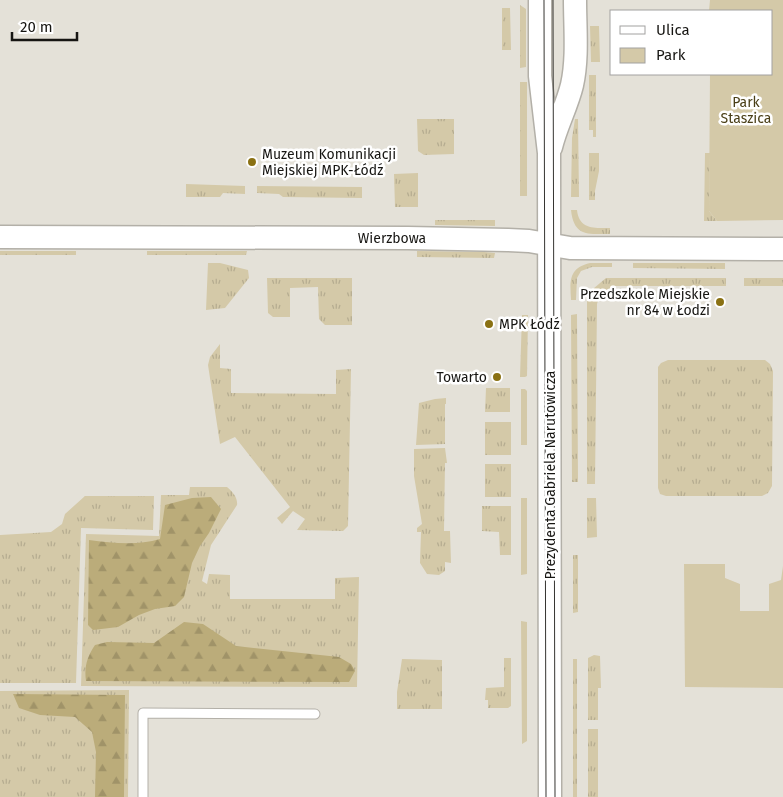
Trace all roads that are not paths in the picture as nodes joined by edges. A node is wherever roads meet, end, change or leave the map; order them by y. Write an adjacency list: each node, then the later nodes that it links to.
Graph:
1 (540, 0): 3 (street, Prezydenta Gabriela Narutowicza)
2 (575, 0): 3 (street, Prezydenta Gabriela Narutowicza)
3 (549, 153): 5 (street, Prezydenta Gabriela Narutowicza)
4 (0, 237): 5 (street, Wierzbowa)
5 (550, 245): 6 (street, Wierzbowa); 9 (street, Prezydenta Gabriela Narutowicza)
6 (783, 249)
7 (315, 714): 8 (lane)
8 (143, 797)
9 (550, 797)

